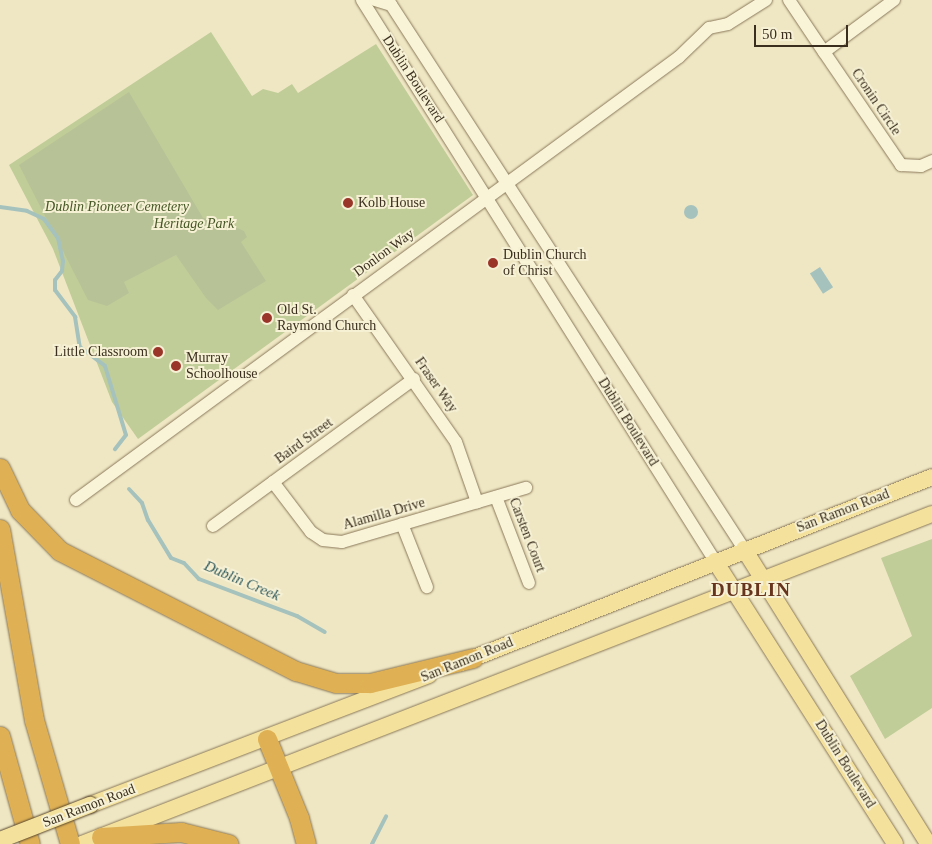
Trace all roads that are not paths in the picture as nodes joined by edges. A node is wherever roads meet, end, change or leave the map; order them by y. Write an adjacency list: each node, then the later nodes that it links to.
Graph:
1 (362, 0): 10 (street, Dublin Boulevard)
2 (375, 0): 6 (street, Dublin Boulevard)
3 (766, 0): 9 (street, Donlon Way)
4 (789, 0): 7 (street)
5 (894, 0): 7 (street)
6 (389, 2): 9 (street, Dublin Boulevard)
7 (824, 52): 8 (street, Cronin Circle)
8 (932, 161)
9 (506, 183): 10 (street, Donlon Way); 24 (street, Dublin Boulevard)
10 (488, 197): 11 (street, Donlon Way); 25 (street, Dublin Boulevard)
11 (353, 295): 12 (street, Fraser Way); 18 (street, Donlon Way)
12 (414, 379): 15 (street, Baird Street); 19 (street, Fraser Way)
13 (0, 468): 30 (highway)
14 (932, 477): 24 (main road, San Ramon Road)
15 (273, 482): 21 (street, Alamilla Drive); 22 (street, Baird Street)
16 (526, 488): 17 (street, Alamilla Drive)
17 (496, 497): 19 (street, Alamilla Drive); 27 (street, Carsten Court)
18 (76, 500)
19 (477, 502): 21 (street, Alamilla Drive)
20 (932, 514): 26 (main road)
21 (402, 524): 28 (street)
22 (213, 526)
23 (0, 529): 37 (highway)
24 (744, 550): 25 (main road, San Ramon Road); 26 (main road, Dublin Boulevard)
25 (715, 561): 29 (main road, Dublin Boulevard); 30 (main road, San Ramon Road)
26 (763, 580): 29 (main road); 42 (main road, Dublin Boulevard)
27 (529, 583)
28 (427, 587)
29 (734, 592): 33 (main road); 41 (main road, Dublin Boulevard)
30 (473, 658): 32 (main road, San Ramon Road)
31 (0, 736): 36 (highway)
32 (267, 739): 33 (highway); 35 (main road, San Ramon Road, bridge)
33 (280, 768): 34 (main road); 40 (highway)
34 (101, 837): 38 (main road); 39 (highway)
35 (0, 840)
36 (30, 844)
37 (70, 844)
38 (82, 844)
39 (229, 844)
40 (306, 844)
41 (895, 844)
42 (928, 844)

